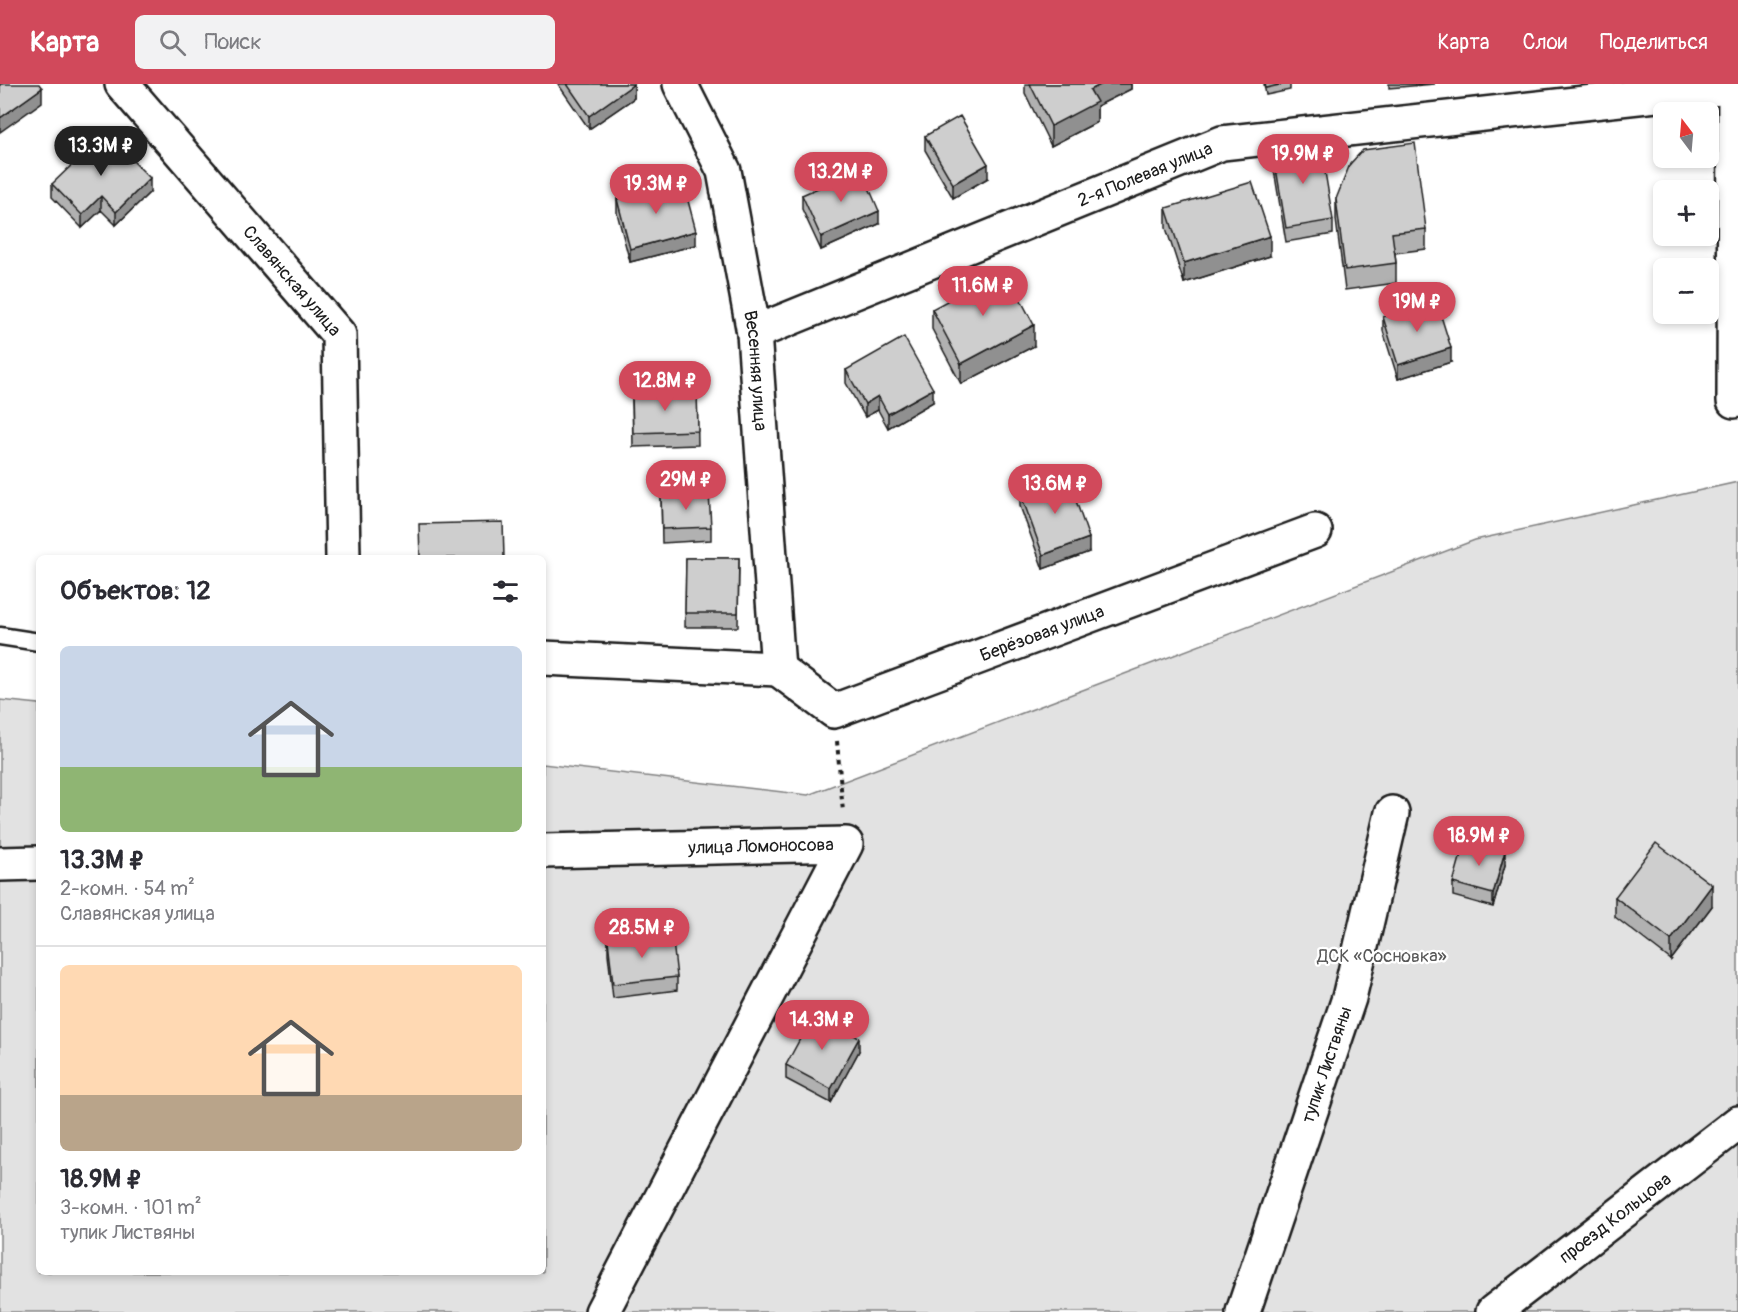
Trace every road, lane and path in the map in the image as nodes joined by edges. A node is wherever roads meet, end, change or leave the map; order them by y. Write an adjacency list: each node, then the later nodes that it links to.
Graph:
1 (122, 84): 7 (street, Славянская улица)
2 (680, 84): 4 (street, Весенняя улица)
3 (1737, 86): 4 (street, 2-я Полевая улица); 5 (street)
4 (754, 333): 11 (street, Весенняя улица)
5 (1734, 401)
6 (1315, 531): 12 (street, Берёзовая улица)
7 (343, 555)
8 (0, 636): 9 (lane)
9 (36, 642)
10 (546, 658): 11 (street)
11 (778, 669): 12 (street)
12 (834, 711): 14 (path)
13 (1392, 813): 20 (street, тупик Листвяны)
14 (846, 844): 15 (street, улица Ломоносова); 19 (street, улица Ломоносова)
15 (546, 851)
16 (36, 863): 17 (street)
17 (0, 864)
18 (1738, 1123): 21 (street, проезд Кольцова)
19 (602, 1312)
20 (1243, 1312)
21 (1493, 1312)

